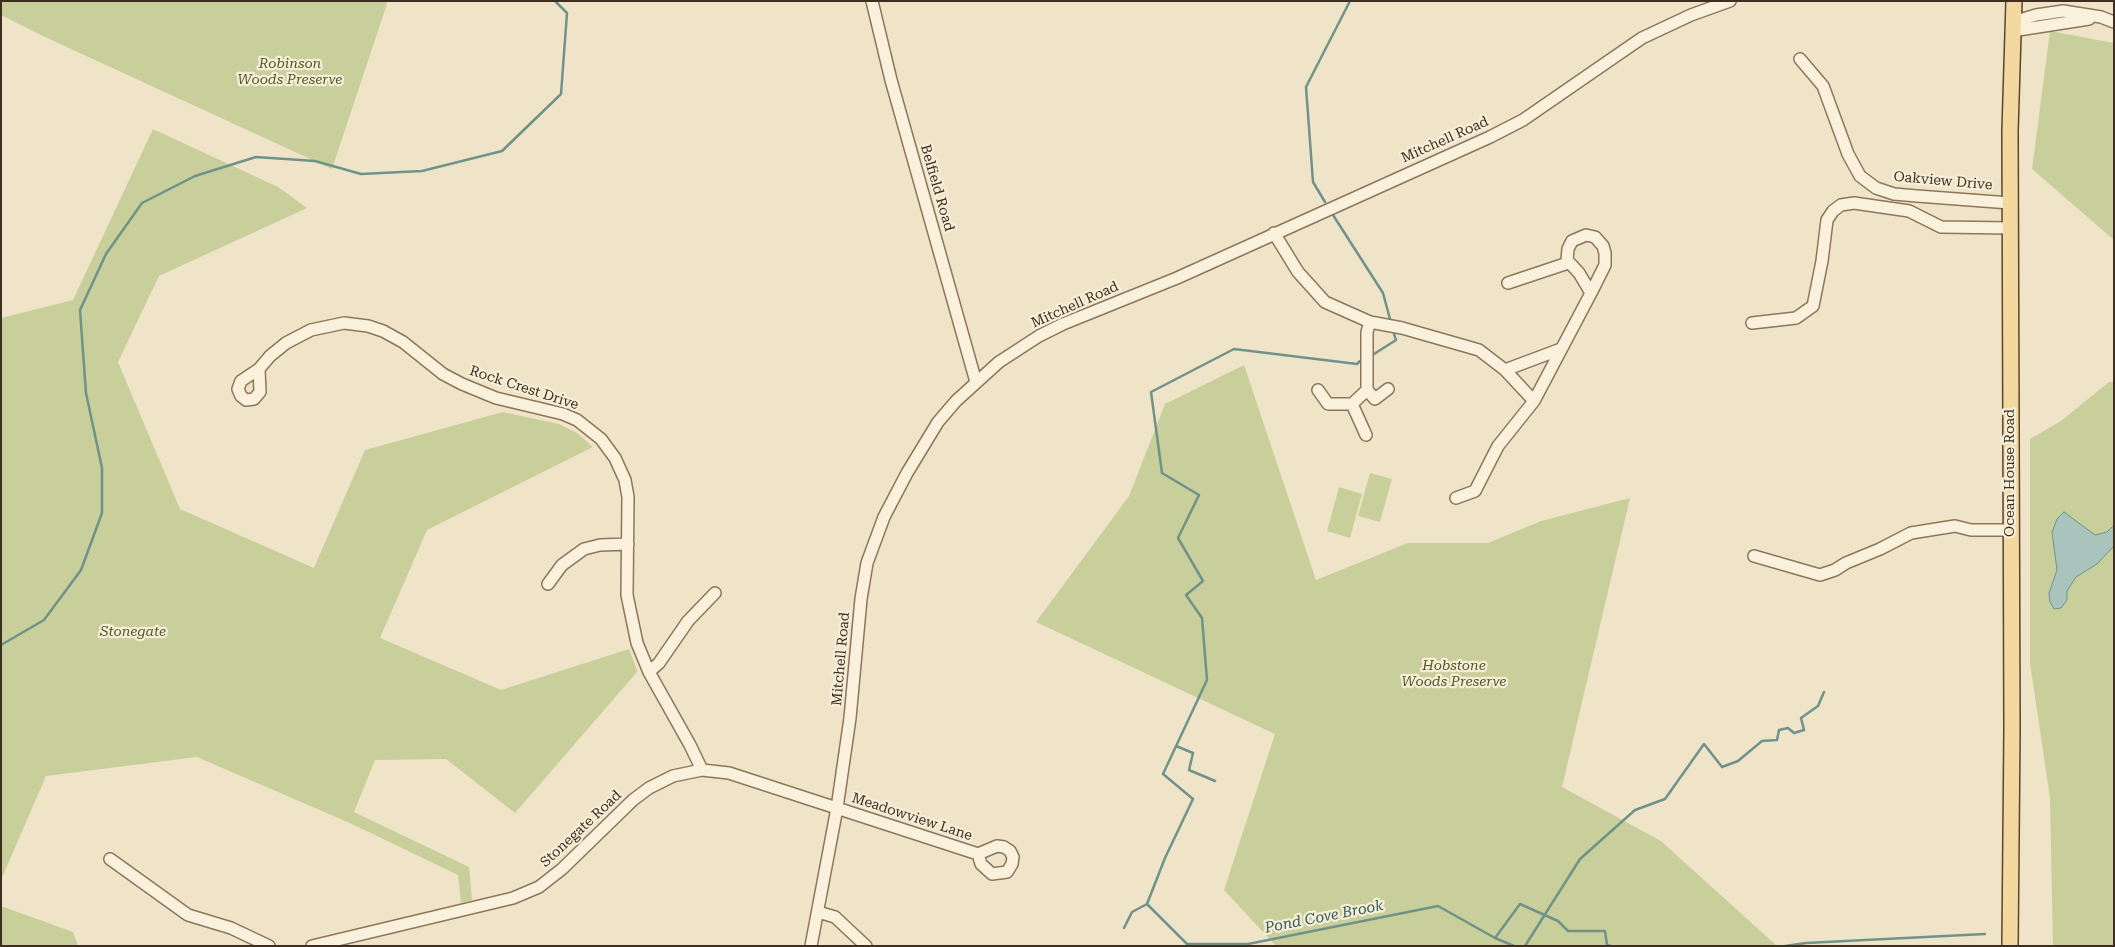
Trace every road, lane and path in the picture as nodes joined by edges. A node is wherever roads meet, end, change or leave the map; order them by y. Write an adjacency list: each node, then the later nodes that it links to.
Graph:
1 (872, 1): 18 (street, Belfield Road)
2 (1730, 1): 9 (street, Mitchell Road)
3 (2014, 1): 5 (main road, Ocean House Road)
4 (2114, 22): 5 (street)
5 (2012, 27): 7 (main road, Ocean House Road)
6 (1800, 59): 7 (street, Oakview Drive)
7 (2010, 203): 8 (main road, Ocean House Road)
8 (2010, 228): 14 (street); 26 (main road, Ocean House Road)
9 (1274, 233): 13 (street); 18 (street, Mitchell Road)
10 (1568, 262): 11 (street); 12 (street); 12 (street)
11 (1508, 283)
12 (1591, 293): 15 (street)
13 (1370, 322): 17 (street); 20 (street)
14 (1752, 323)
15 (1561, 349): 17 (street); 22 (street)
16 (259, 370): 27 (street, Rock Crest Drive)
17 (1505, 370): 22 (street)
18 (976, 382): 33 (street, Mitchell Road)
19 (1318, 390): 23 (street)
20 (1367, 390): 21 (street); 23 (street)
21 (1388, 390)
22 (1534, 401): 25 (street)
23 (1352, 404): 24 (street)
24 (1366, 435)
25 (1456, 498)
26 (2010, 530): 28 (street); 41 (main road, Ocean House Road)
27 (628, 544): 29 (street); 31 (street, Rock Crest Drive)
28 (1754, 556)
29 (548, 584)
30 (716, 592): 31 (street)
31 (649, 672): 32 (street, Rock Crest Drive)
32 (702, 770): 33 (street, Stonegate Road); 38 (street, Stonegate Road)
33 (837, 808): 34 (street, Meadowview Lane); 36 (street, Mitchell Road)
34 (978, 854)
35 (110, 859): 37 (street)
36 (818, 912): 39 (street, Mitchell Road); 40 (street)
37 (269, 946)
38 (312, 946)
39 (811, 946)
40 (866, 946)
41 (2010, 946)

